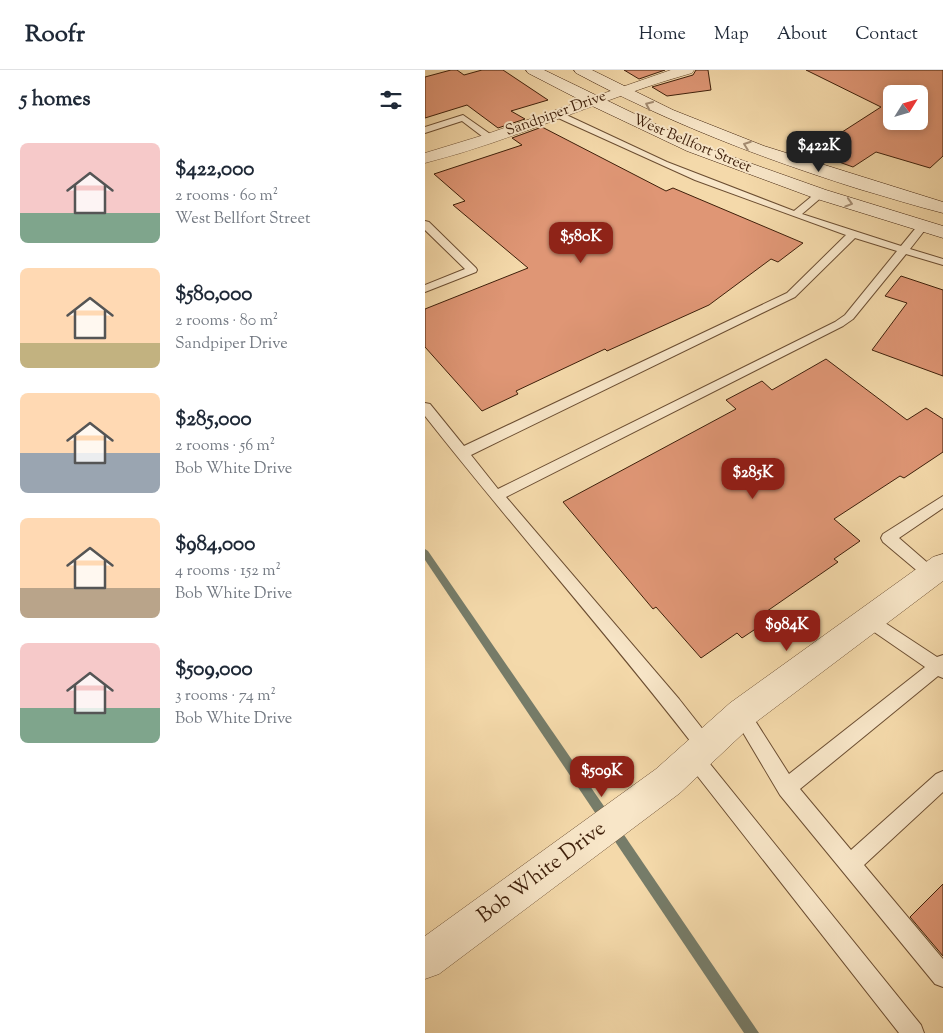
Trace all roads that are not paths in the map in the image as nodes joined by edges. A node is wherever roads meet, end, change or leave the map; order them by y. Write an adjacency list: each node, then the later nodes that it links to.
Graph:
1 (533, 70): 5 (main road, West Bellfort Street)
2 (581, 70): 4 (main road, West Bellfort Street)
3 (687, 70): 4 (main road, Sandpiper Drive)
4 (619, 91): 5 (main road, Sandpiper Drive); 10 (main road, West Bellfort Street, one-way to 4)
5 (593, 101): 6 (main road, Sandpiper Drive); 11 (main road, West Bellfort Street)
6 (557, 114): 8 (main road, Sandpiper Drive); 13 (lane)
7 (425, 130): 8 (lane)
8 (490, 138): 9 (main road, Sandpiper Drive)
9 (425, 158)
10 (839, 178): 11 (main road); 12 (main road, West Bellfort Street)
11 (820, 194): 13 (lane); 15 (main road, West Bellfort Street, one-way to 15)
12 (943, 208)
13 (796, 214): 17 (lane)
14 (425, 224): 20 (lane)
15 (923, 226): 16 (main road, West Bellfort Street); 18 (lane)
16 (943, 232)
17 (852, 234): 18 (lane); 22 (lane)
18 (905, 251): 19 (lane); 23 (lane)
19 (943, 262)
20 (425, 289)
21 (425, 407): 22 (lane)
22 (462, 453): 23 (lane)
23 (496, 496): 29 (lane)
24 (943, 501): 25 (lane)
25 (937, 570): 26 (main road, Bob White Drive)
26 (870, 620): 27 (lane); 28 (main road, Bob White Drive)
27 (942, 666): 31 (lane)
28 (741, 714): 29 (main road, Bob White Drive); 31 (lane)
29 (700, 753): 33 (main road, Bob White Drive); 35 (lane)
30 (943, 780): 32 (lane)
31 (787, 788): 32 (lane)
32 (849, 865): 34 (lane)
33 (425, 960)
34 (943, 976)
35 (913, 1033)

